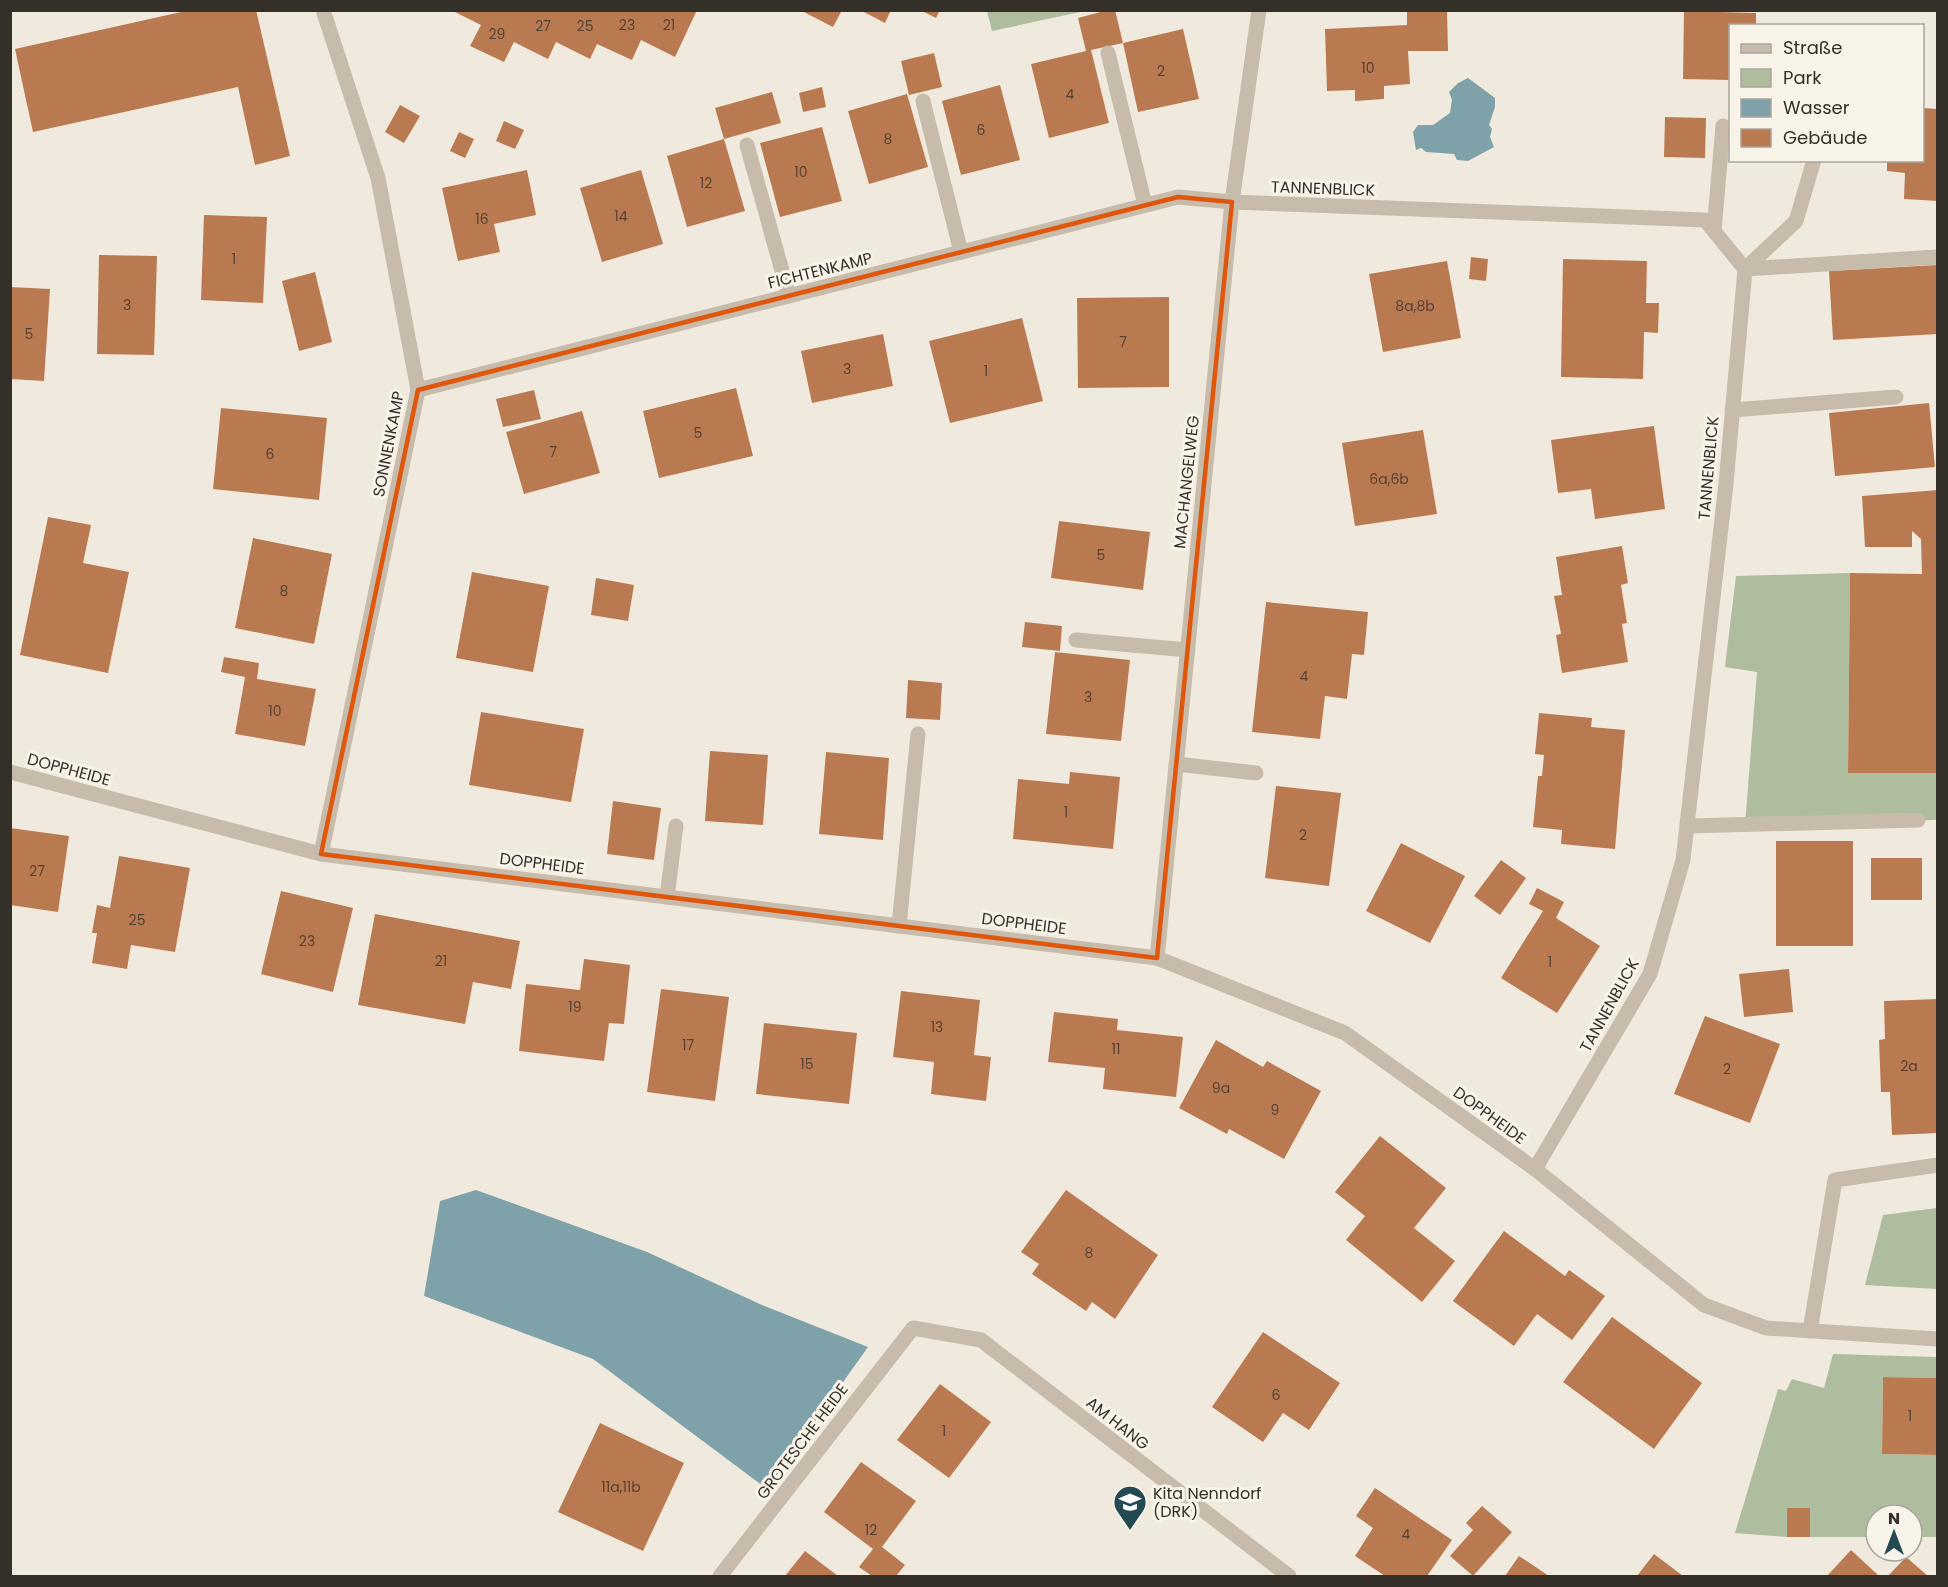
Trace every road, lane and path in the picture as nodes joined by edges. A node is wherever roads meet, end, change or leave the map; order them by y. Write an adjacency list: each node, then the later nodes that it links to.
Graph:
1 (323, 10): 15 (street, SONNENKAMP)
2 (1259, 10): 8 (street, MACHANGELWEG)
3 (1107, 53): 9 (street)
4 (923, 101): 11 (street)
5 (1723, 126): 10 (street)
6 (747, 145): 14 (street)
7 (1813, 162): 13 (street)
8 (1232, 202): 9 (street, FICHTENKAMP); 10 (street, TANNENBLICK); 19 (street, MACHANGELWEG)
9 (1145, 205): 11 (street, FICHTENKAMP)
10 (1714, 231): 13 (street, TANNENBLICK)
11 (961, 252): 14 (street, FICHTENKAMP)
12 (1937, 257): 13 (street)
13 (1745, 269): 17 (street, TANNENBLICK)
14 (789, 296): 15 (street, FICHTENKAMP)
15 (418, 390): 27 (street, SONNENKAMP)
16 (1896, 397): 17 (street)
17 (1732, 410): 26 (street, TANNENBLICK)
18 (1076, 640): 19 (street)
19 (1188, 650): 21 (street, MACHANGELWEG)
20 (918, 734): 29 (street)
21 (1176, 764): 23 (street); 30 (street, MACHANGELWEG)
22 (10, 772): 27 (street, DOPPHEIDE)
23 (1256, 773)
24 (1918, 820): 26 (street)
25 (676, 826): 28 (street)
26 (1687, 826): 32 (street, TANNENBLICK)
27 (321, 854): 28 (street, DOPPHEIDE)
28 (667, 897): 29 (street, DOPPHEIDE)
29 (899, 926): 30 (street, DOPPHEIDE)
30 (1157, 958): 32 (street, DOPPHEIDE)
31 (1938, 1165): 34 (street)
32 (1535, 1169): 34 (street, DOPPHEIDE)
33 (913, 1328): 36 (street, GROTESCHE HEIDE); 37 (street, AM HANG)
34 (1810, 1331): 35 (street, DOPPHEIDE)
35 (1938, 1339)
36 (720, 1576)
37 (1289, 1576)

